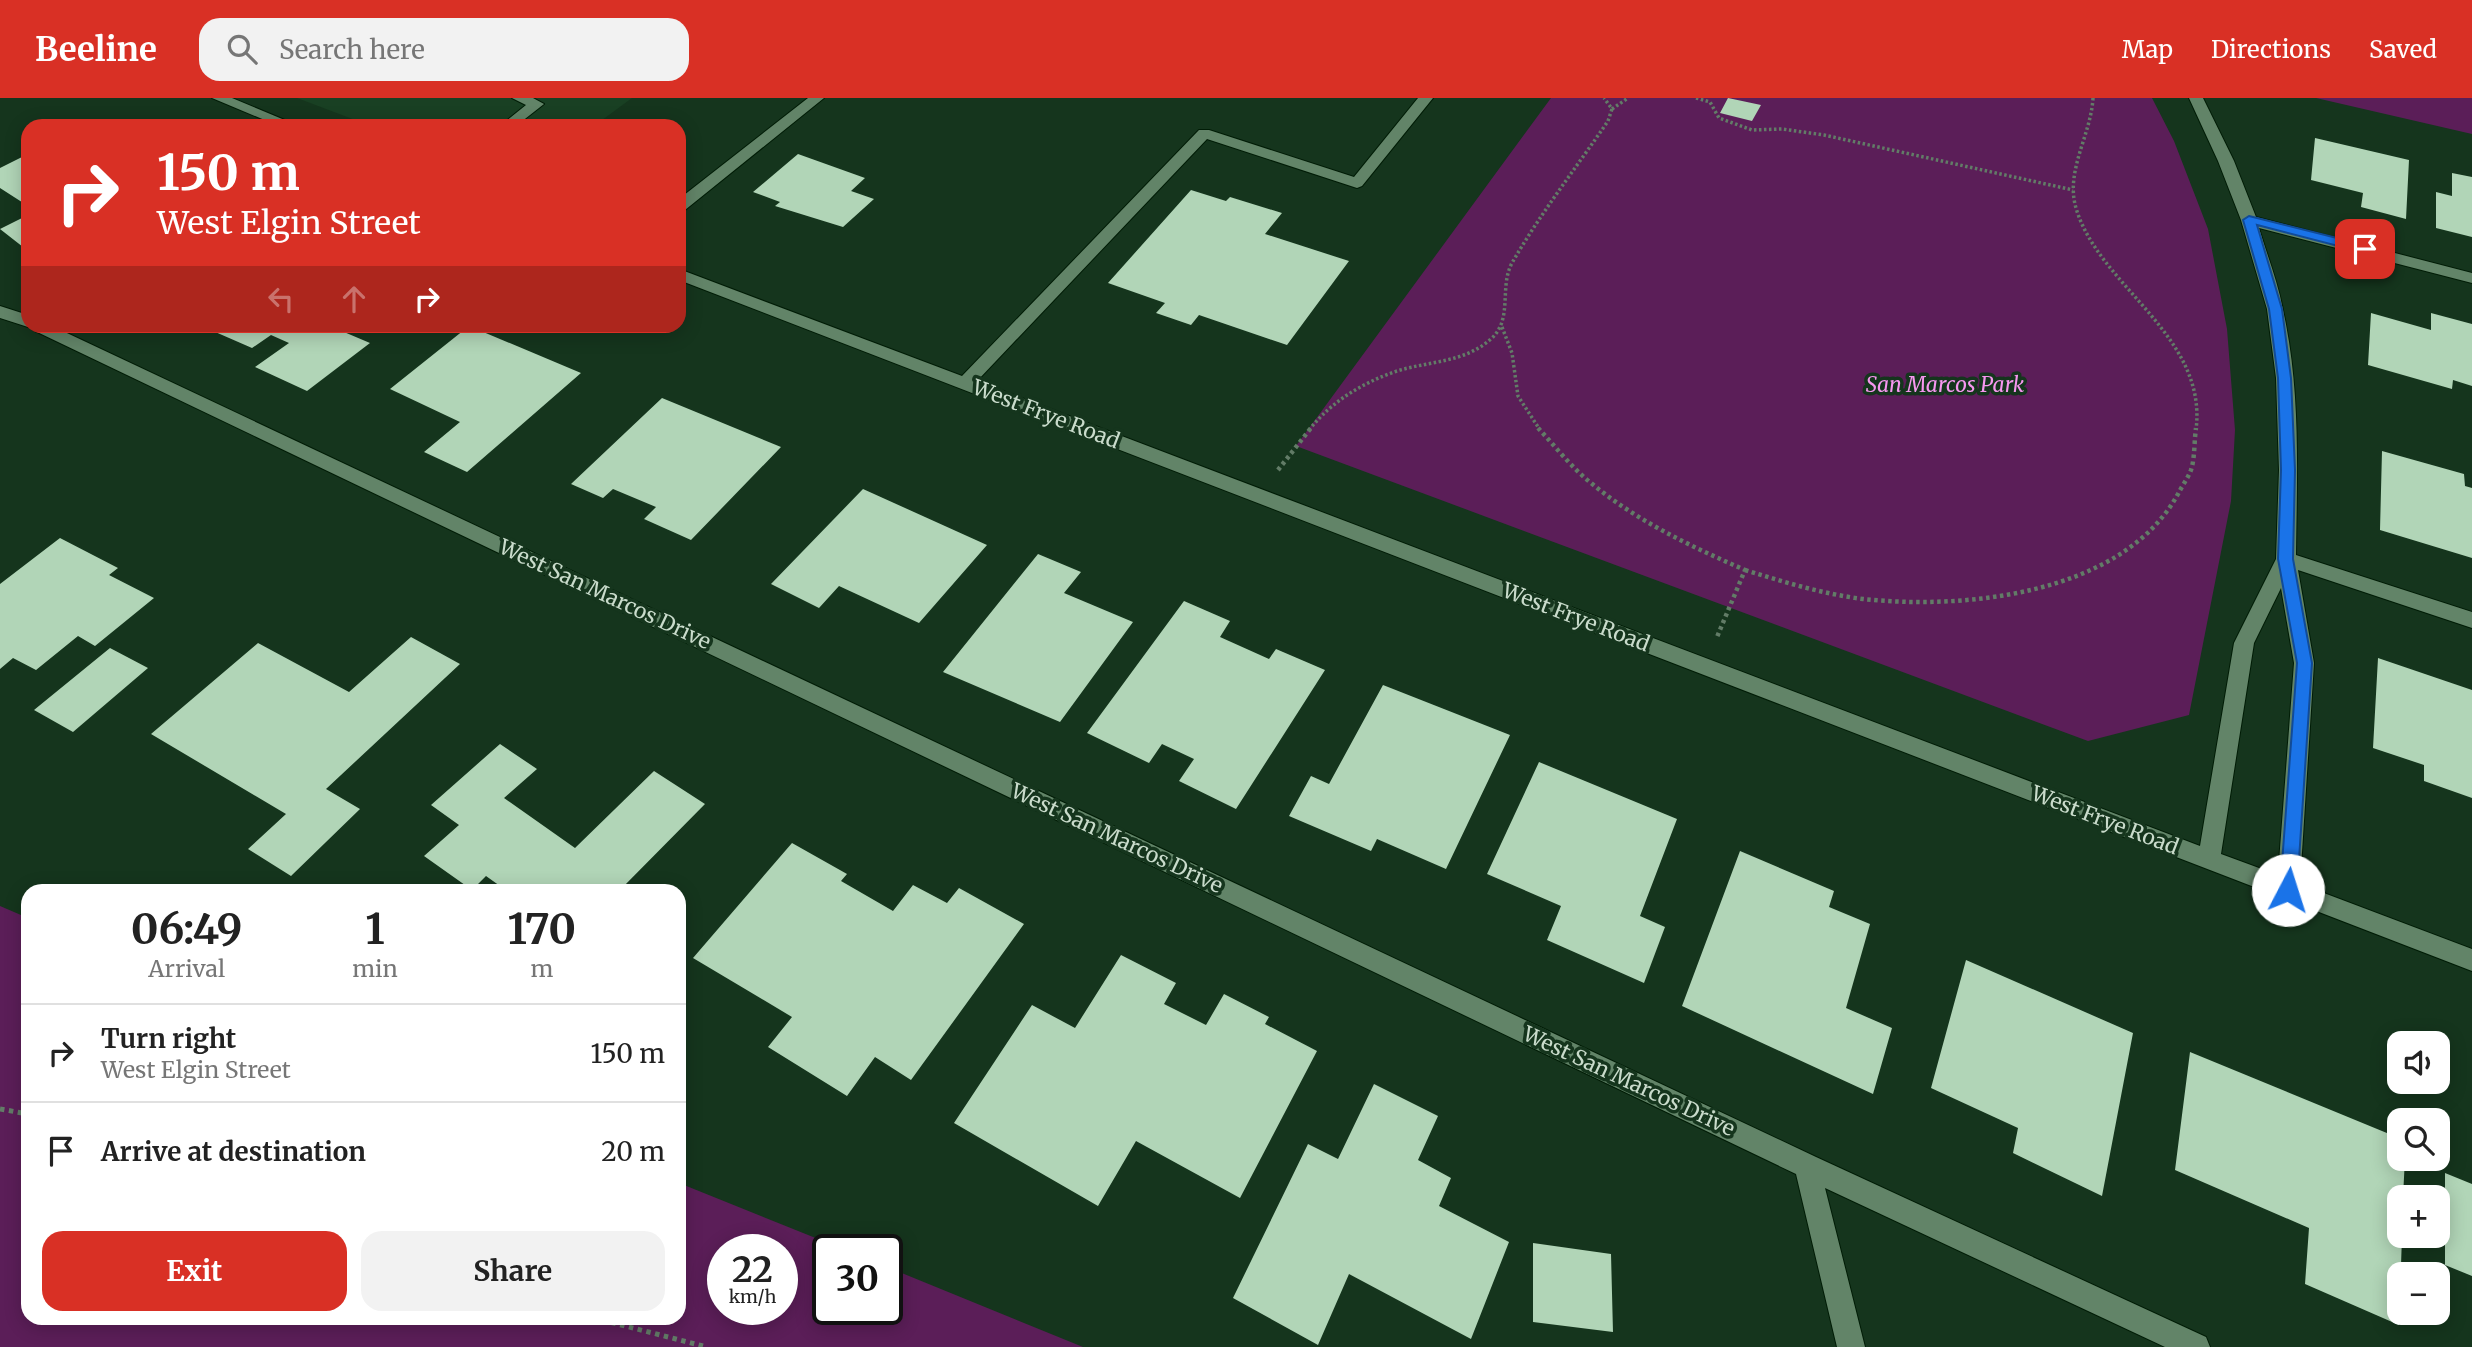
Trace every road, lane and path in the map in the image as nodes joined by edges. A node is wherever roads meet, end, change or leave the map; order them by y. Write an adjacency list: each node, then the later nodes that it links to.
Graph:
1 (219, 98): 11 (street)
2 (519, 98): 12 (street)
3 (817, 98): 14 (street)
4 (1426, 98): 22 (street)
5 (1604, 98): 10 (path)
6 (1628, 98): 10 (path)
7 (1696, 98): 13 (path)
8 (2093, 98): 13 (path)
9 (2196, 98): 15 (street)
10 (1612, 109): 20 (path)
11 (274, 119)
12 (517, 119)
13 (2073, 190): 25 (path)
14 (686, 202)
15 (2249, 220): 17 (street); 24 (street)
16 (686, 277): 22 (street, West Frye Road)
17 (2472, 278)
18 (0, 312): 19 (street)
19 (21, 319)
20 (1502, 327): 23 (path); 25 (path)
21 (54, 333): 33 (street, West San Marcos Drive)
22 (965, 383): 23 (street, West Frye Road)
23 (1258, 496): 27 (street, West Frye Road)
24 (2286, 559): 26 (street); 28 (street); 29 (street)
25 (1745, 570): 27 (path)
26 (2472, 620)
27 (1705, 667): 28 (street, West Frye Road)
28 (2209, 860): 29 (street, West Frye Road)
29 (2288, 890): 30 (street, West Frye Road)
30 (2472, 960)
31 (0, 1109): 32 (path)
32 (21, 1113)
33 (1807, 1166): 36 (street); 37 (street, West San Marcos Drive)
34 (621, 1325): 35 (path)
35 (707, 1347)
36 (1851, 1347)
37 (2196, 1347)

